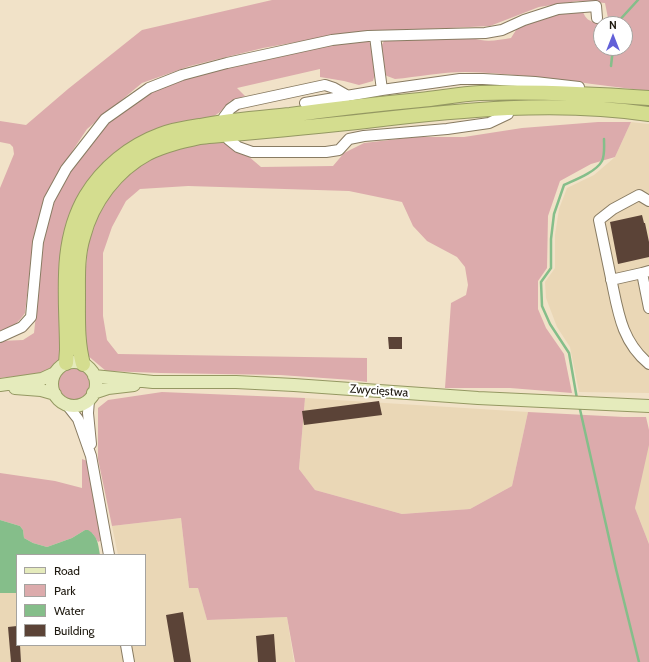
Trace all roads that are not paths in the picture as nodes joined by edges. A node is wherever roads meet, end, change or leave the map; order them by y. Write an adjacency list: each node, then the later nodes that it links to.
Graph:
1 (597, 16): 2 (street)
2 (376, 36): 4 (street); 18 (street)
3 (579, 87): 4 (street)
4 (382, 90): 5 (street)
5 (348, 96): 7 (street); 10 (street)
6 (649, 98): 19 (highway)
7 (305, 103)
8 (508, 114): 11 (street)
9 (649, 114): 20 (highway)
10 (224, 117)
11 (228, 139)
12 (649, 193): 13 (street)
13 (639, 195): 14 (street); 16 (street)
14 (649, 201)
15 (645, 272): 16 (street); 17 (street)
16 (611, 280): 21 (street)
17 (649, 308)
18 (0, 337)
19 (66, 363): 20 (main road); 22 (main road)
20 (83, 364): 23 (main road)
21 (649, 364)
22 (54, 373): 25 (main road); 26 (main road)
23 (94, 376): 24 (main road, Zwycięstwa); 27 (main road)
24 (153, 382): 27 (main road, Zwycięstwa); 29 (main road, Zwycięstwa)
25 (0, 386): 26 (main road)
26 (55, 394): 28 (main road)
27 (91, 396): 28 (main road); 30 (street)
28 (67, 404): 30 (street)
29 (649, 406)
30 (91, 456): 31 (street)
31 (109, 554)
32 (126, 646): 33 (street)
33 (129, 662)

